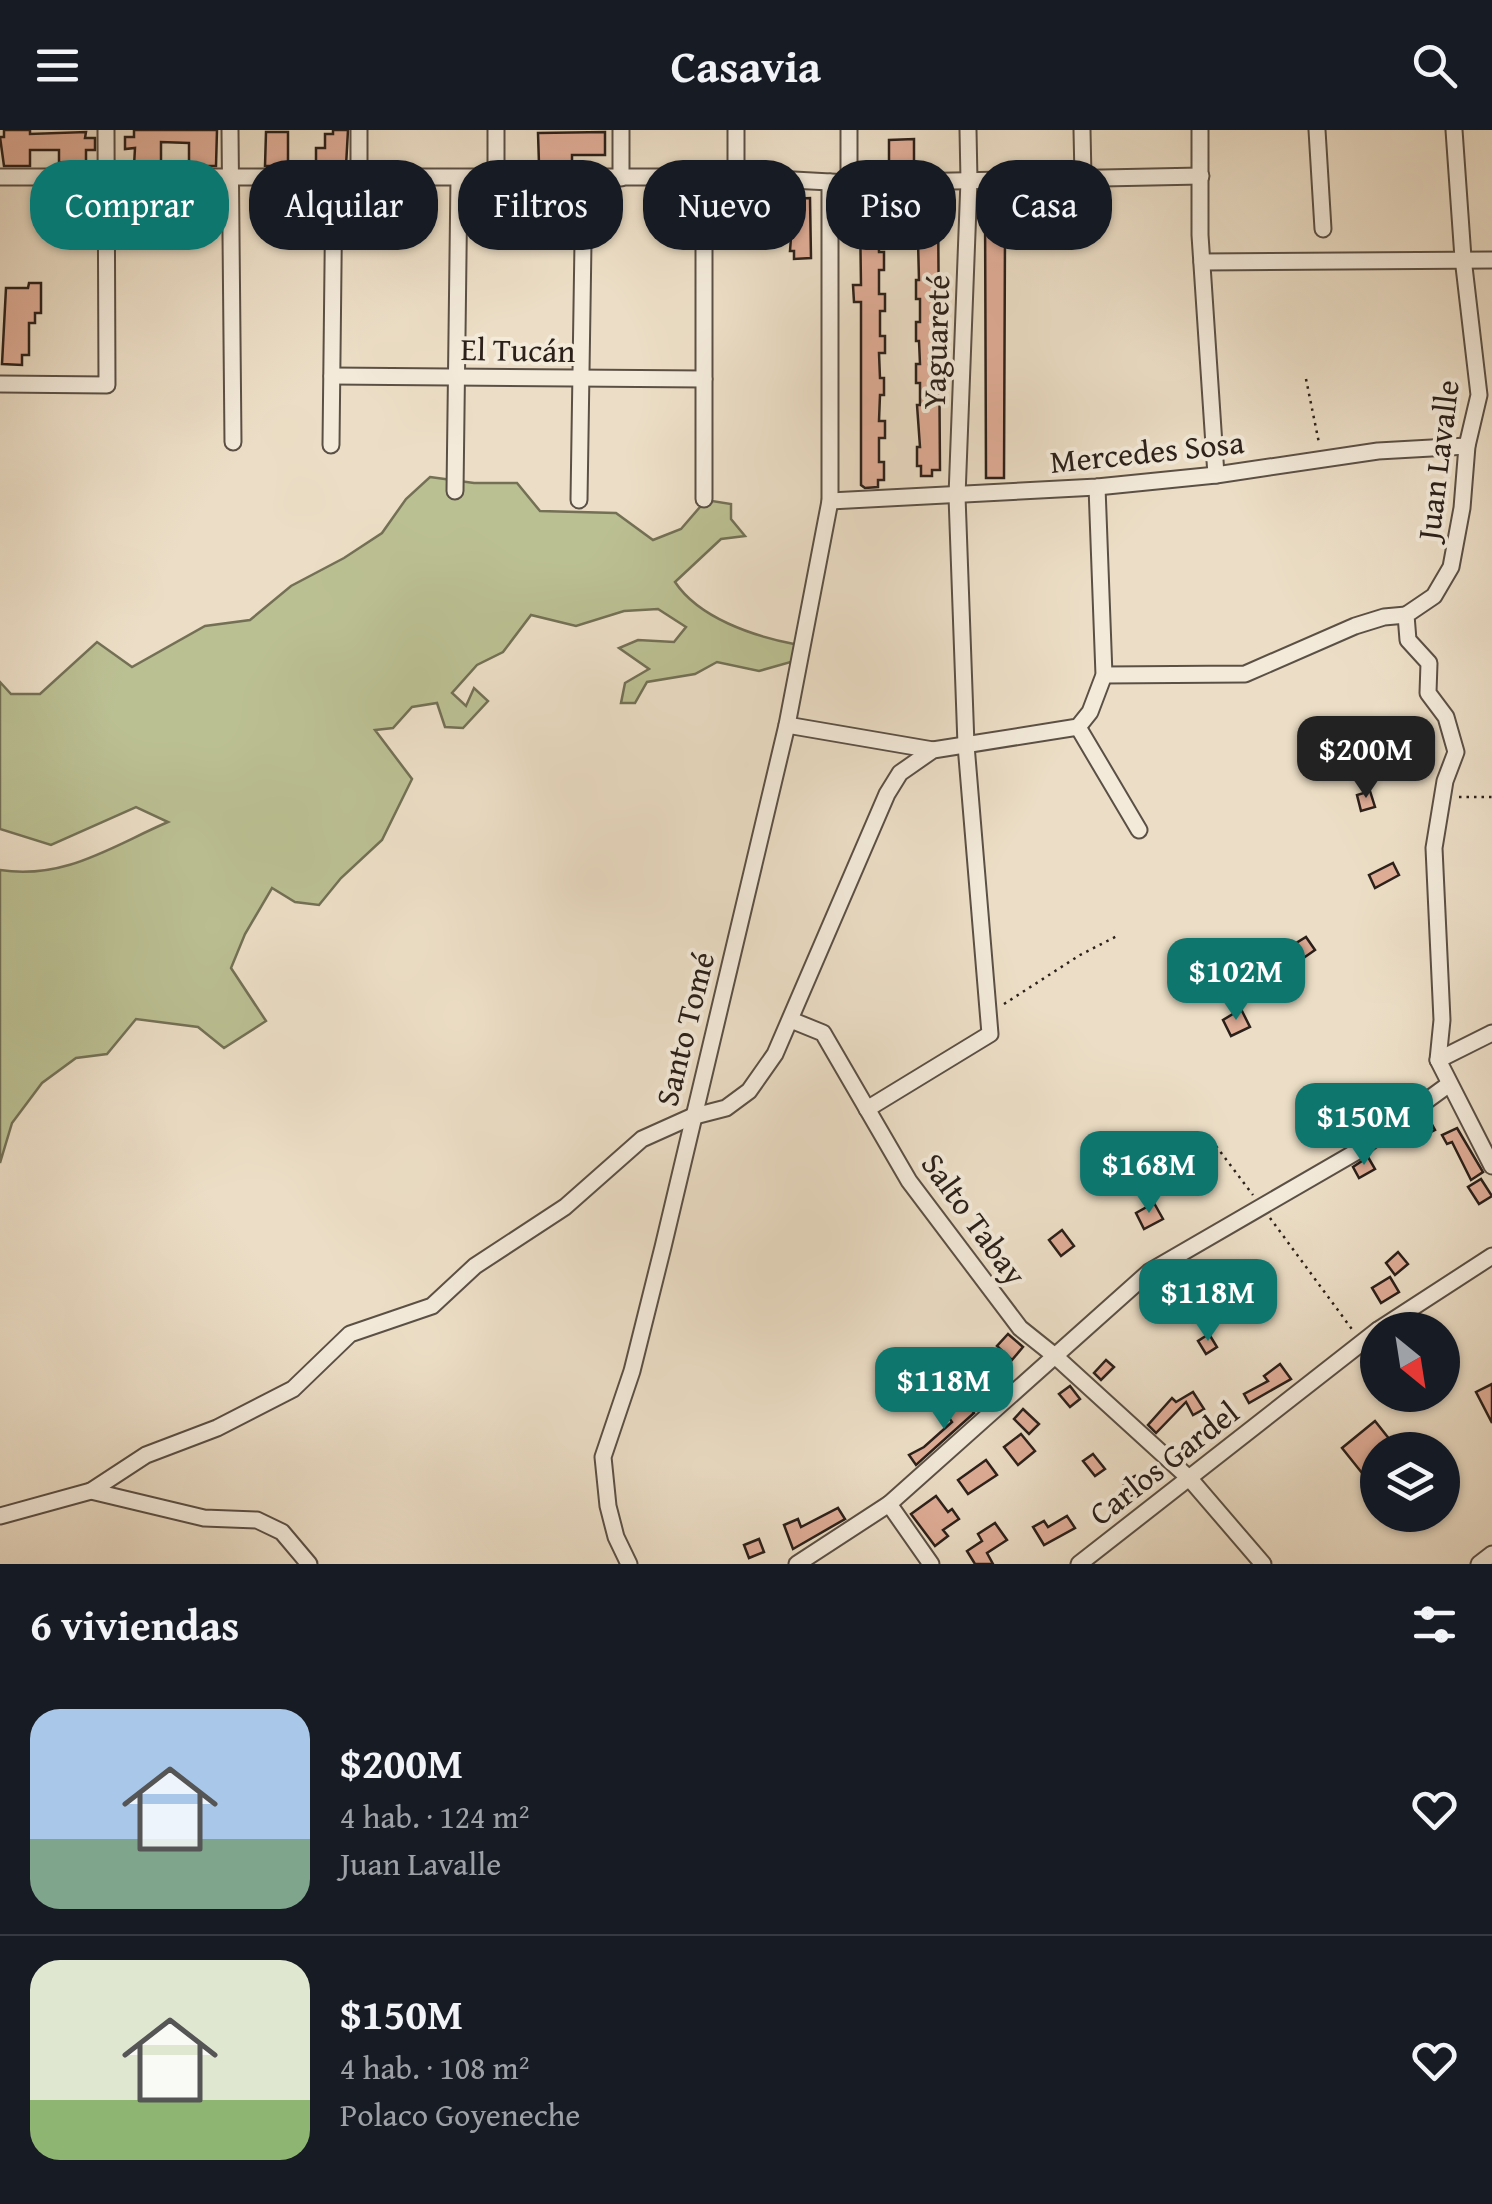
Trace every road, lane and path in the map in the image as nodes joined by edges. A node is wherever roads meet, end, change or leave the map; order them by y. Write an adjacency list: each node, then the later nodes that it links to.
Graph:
1 (106, 130): 13 (street)
2 (230, 130): 20 (street)
3 (359, 130): 14 (street)
4 (496, 130): 15 (street)
5 (621, 130): 16 (street)
6 (736, 130): 17 (street)
7 (849, 130): 18 (street)
8 (968, 130): 27 (street, Yaguareté)
9 (1082, 130): 19 (street)
10 (1200, 130): 22 (street)
11 (1318, 130): 29 (street)
12 (1454, 130): 36 (street, Juan Lavalle)
13 (107, 160)
14 (359, 160)
15 (496, 160)
16 (621, 160)
17 (736, 160)
18 (849, 160)
19 (1083, 160)
20 (229, 176): 21 (street); 46 (street)
21 (249, 176)
22 (1201, 176): 25 (street); 38 (street)
23 (0, 177): 24 (street)
24 (30, 177)
25 (1112, 177)
26 (956, 180): 27 (street)
27 (969, 180): 28 (street); 53 (street, Yaguareté)
28 (976, 180)
29 (1323, 229)
30 (458, 244): 40 (street)
31 (107, 250): 44 (street)
32 (333, 250): 39 (street)
33 (583, 250): 41 (street)
34 (704, 250): 42 (street)
35 (830, 250): 56 (street, Santo Tomé)
36 (1464, 258): 37 (street); 38 (street); 45 (street, Juan Lavalle)
37 (1492, 260)
38 (1202, 262): 50 (street)
39 (332, 376): 40 (street, El Tucán); 47 (street)
40 (456, 377): 41 (street, El Tucán); 52 (street)
41 (582, 378): 42 (street, El Tucán); 54 (street)
42 (704, 379): 55 (street)
43 (1306, 379): 49 (path)
44 (0, 384)
45 (1484, 400): 48 (street, Juan Lavalle)
46 (233, 442)
47 (331, 445)
48 (1467, 446): 49 (street, Mercedes Sosa); 57 (street, Juan Lavalle)
49 (1323, 460): 50 (street, Mercedes Sosa)
50 (1216, 476): 51 (street, Mercedes Sosa)
51 (1097, 487): 53 (street, Mercedes Sosa); 58 (street)
52 (455, 491)
53 (958, 496): 56 (street, Mercedes Sosa); 61 (street, Yaguareté)
54 (578, 500)
55 (704, 500)
56 (830, 501): 59 (street, Santo Tomé)
57 (1406, 615): 58 (street); 63 (street)
58 (1104, 675): 60 (street)
59 (786, 725): 62 (street); 73 (street, Santo Tomé)
60 (1078, 727): 61 (street); 65 (street)
61 (966, 746): 62 (street); 67 (street, Yaguareté)
62 (934, 750): 68 (street)
63 (1444, 796): 64 (path); 70 (street)
64 (1492, 797)
65 (1140, 830)
66 (1119, 935): 67 (path)
67 (988, 1014): 72 (street)
68 (790, 1020): 72 (street, Salto Tabay); 73 (street)
69 (1492, 1033): 70 (street)
70 (1438, 1060): 71 (street)
71 (1448, 1085): 75 (street); 76 (street)
72 (867, 1109): 81 (street, Salto Tabay)
73 (691, 1118): 82 (street); 90 (street, Santo Tomé)
74 (1216, 1146): 76 (path)
75 (1492, 1166)
76 (1261, 1206): 79 (path); 81 (street)
77 (1492, 1256): 78 (street, Carlos Gardel)
78 (1406, 1312)
79 (1360, 1340)
80 (1360, 1342): 83 (street, Carlos Gardel)
81 (1055, 1356): 83 (street, Salto Tabay); 86 (street)
82 (123, 1472): 84 (street); 85 (street)
83 (1190, 1479): 93 (street, Carlos Gardel); 94 (street, Salto Tabay)
84 (92, 1491): 85 (street); 87 (street)
85 (126, 1499): 89 (street)
86 (889, 1504): 91 (street); 92 (street)
87 (0, 1516)
88 (1492, 1554): 95 (street)
89 (310, 1564)
90 (629, 1564)
91 (797, 1564)
92 (931, 1564)
93 (1080, 1564)
94 (1264, 1564)
95 (1479, 1564)

